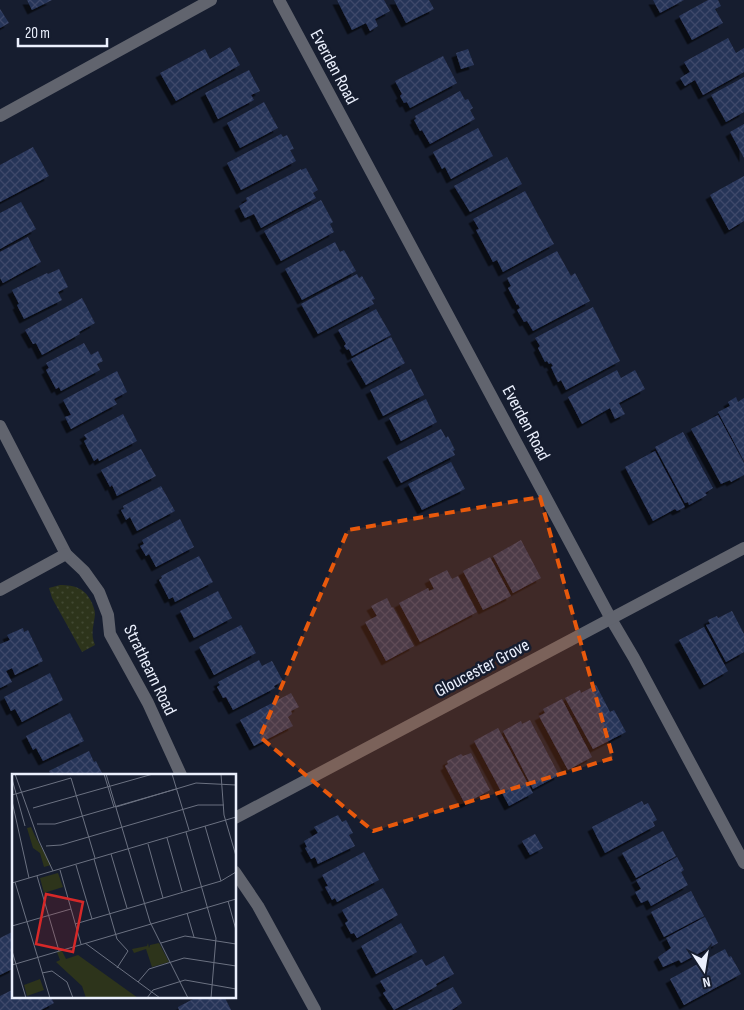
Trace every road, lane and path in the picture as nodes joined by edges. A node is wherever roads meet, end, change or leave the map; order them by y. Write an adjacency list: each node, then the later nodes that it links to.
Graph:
1 (211, 0): 3 (street)
2 (279, 0): 8 (street, Everden Road)
3 (0, 116)
4 (0, 426): 6 (street, Strathearn Road)
5 (744, 548): 8 (street, Gloucester Grove)
6 (66, 554): 7 (street); 9 (street, Strathearn Road)
7 (0, 590)
8 (611, 619): 10 (street, Gloucester Grove); 11 (street, Everden Road)
9 (181, 774)
10 (236, 817)
11 (744, 863)
12 (236, 873): 13 (street)
13 (315, 1010)

